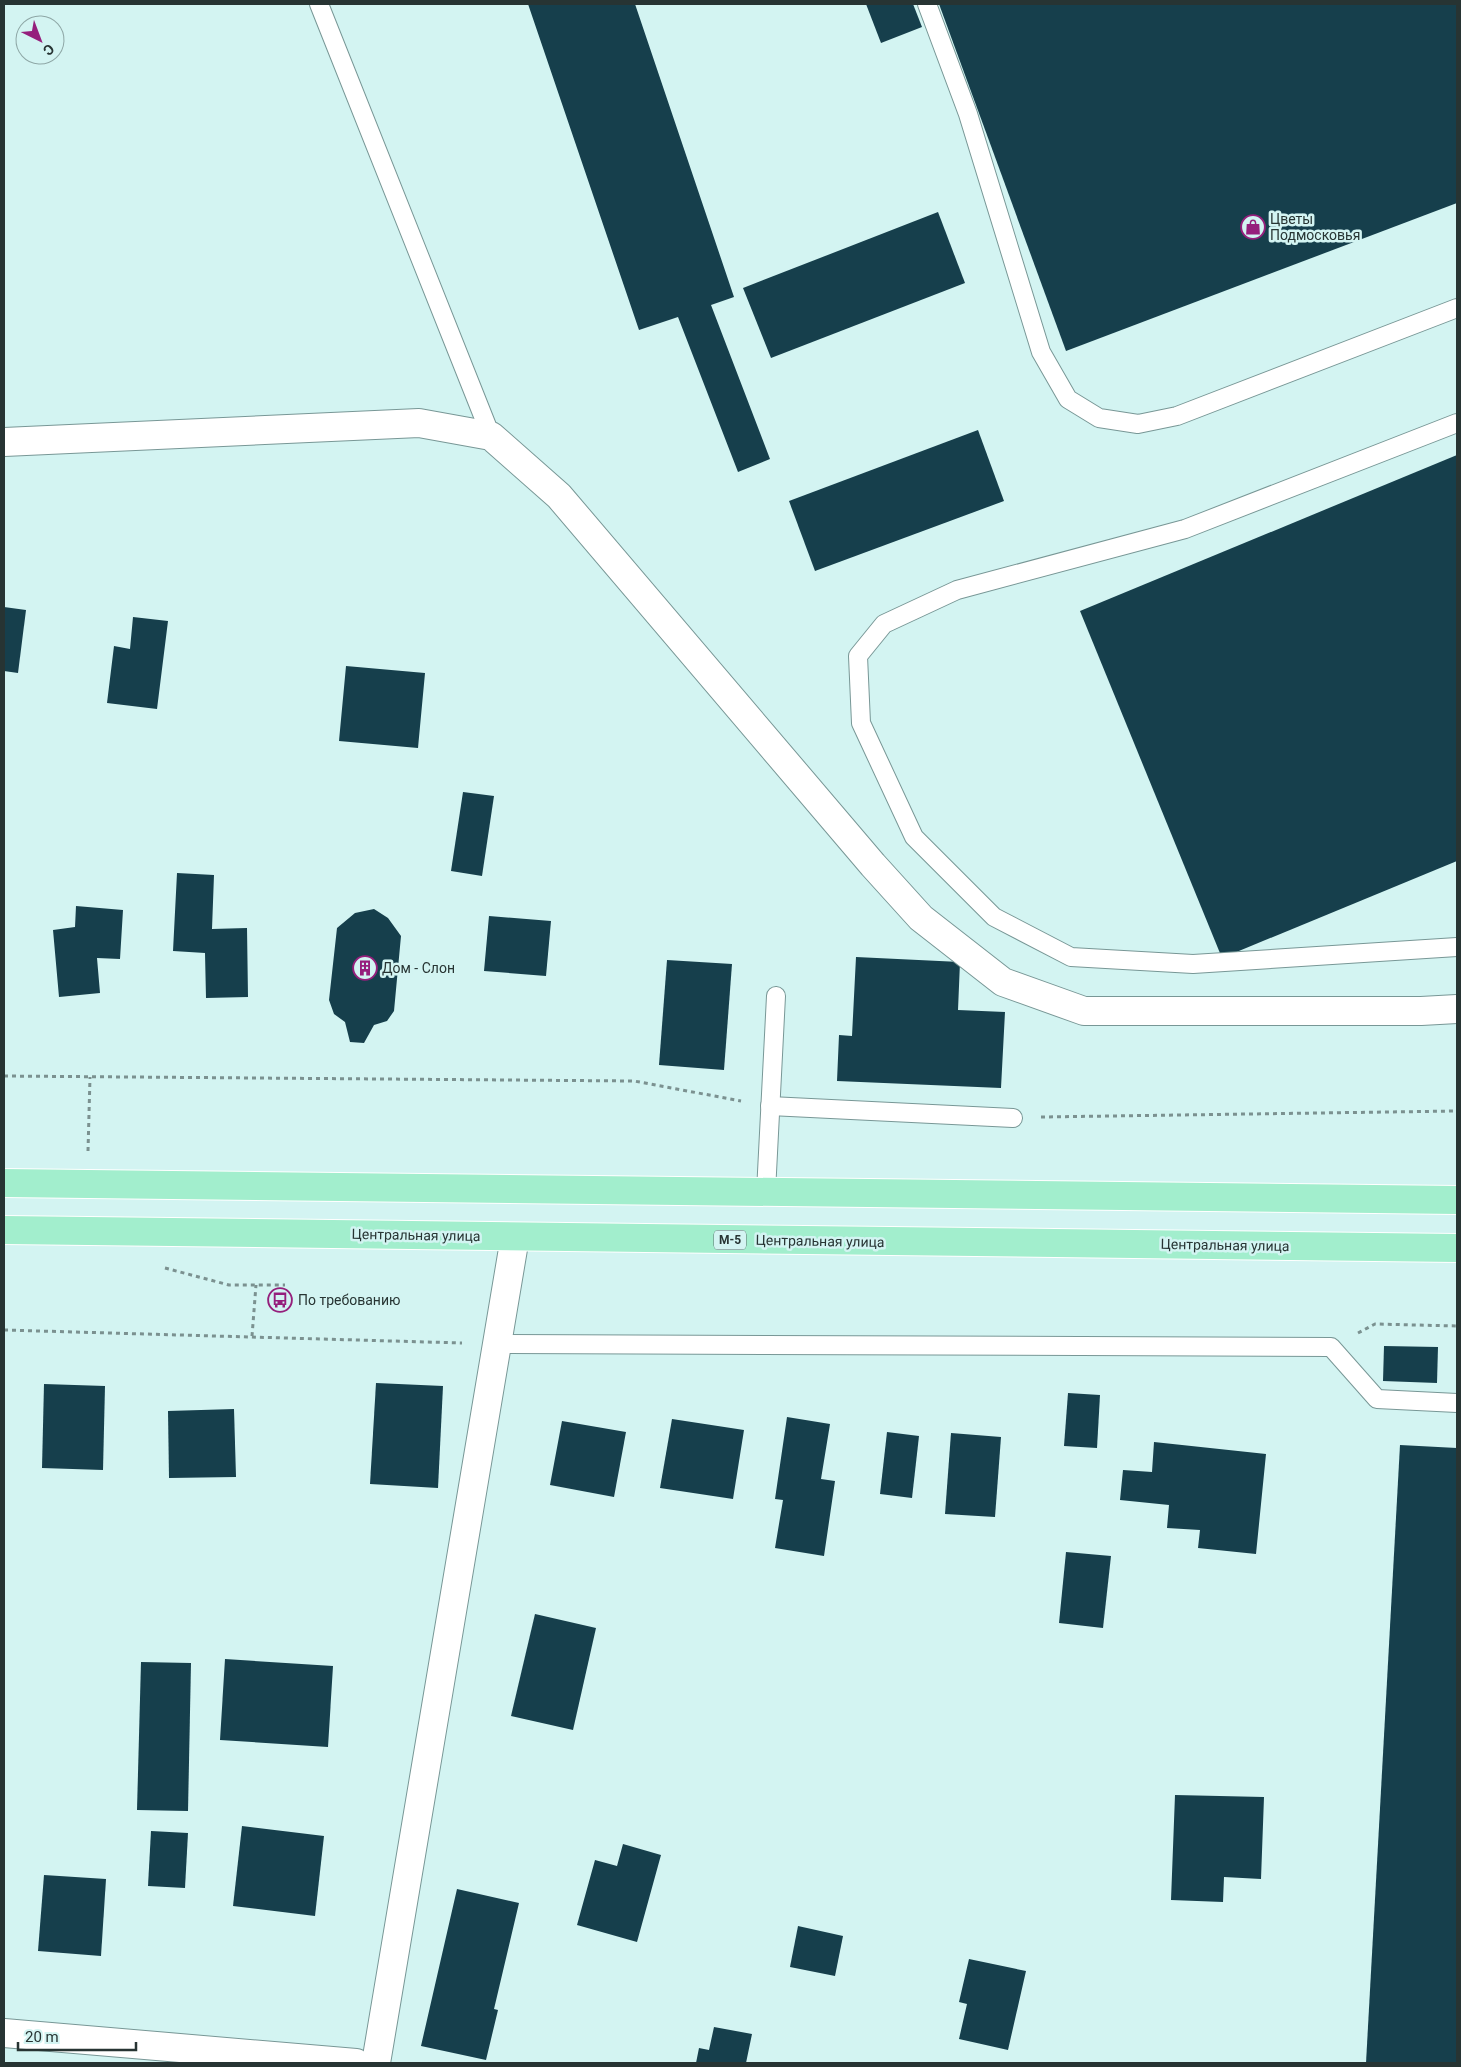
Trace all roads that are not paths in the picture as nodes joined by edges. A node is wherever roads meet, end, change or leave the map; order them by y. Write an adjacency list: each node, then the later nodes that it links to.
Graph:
1 (319, 4): 5 (lane)
2 (927, 4): 3 (lane)
3 (1457, 308)
4 (1457, 423): 7 (lane)
5 (491, 436): 6 (street); 9 (street)
6 (4, 442)
7 (1457, 947)
8 (776, 996): 10 (lane)
9 (1457, 1009)
10 (770, 1106): 11 (lane); 13 (lane)
11 (1013, 1118)
12 (4, 1183): 13 (main road)
13 (766, 1192): 14 (main road)
14 (1457, 1200)
15 (4, 1230): 16 (main road, Центральная улица / М-5)
16 (515, 1237): 17 (main road, Центральная улица / М-5); 18 (street)
17 (1457, 1248)
18 (498, 1344): 19 (lane); 22 (street)
19 (1457, 1403)
20 (4, 2033): 21 (street)
21 (356, 2063)
22 (376, 2063)

